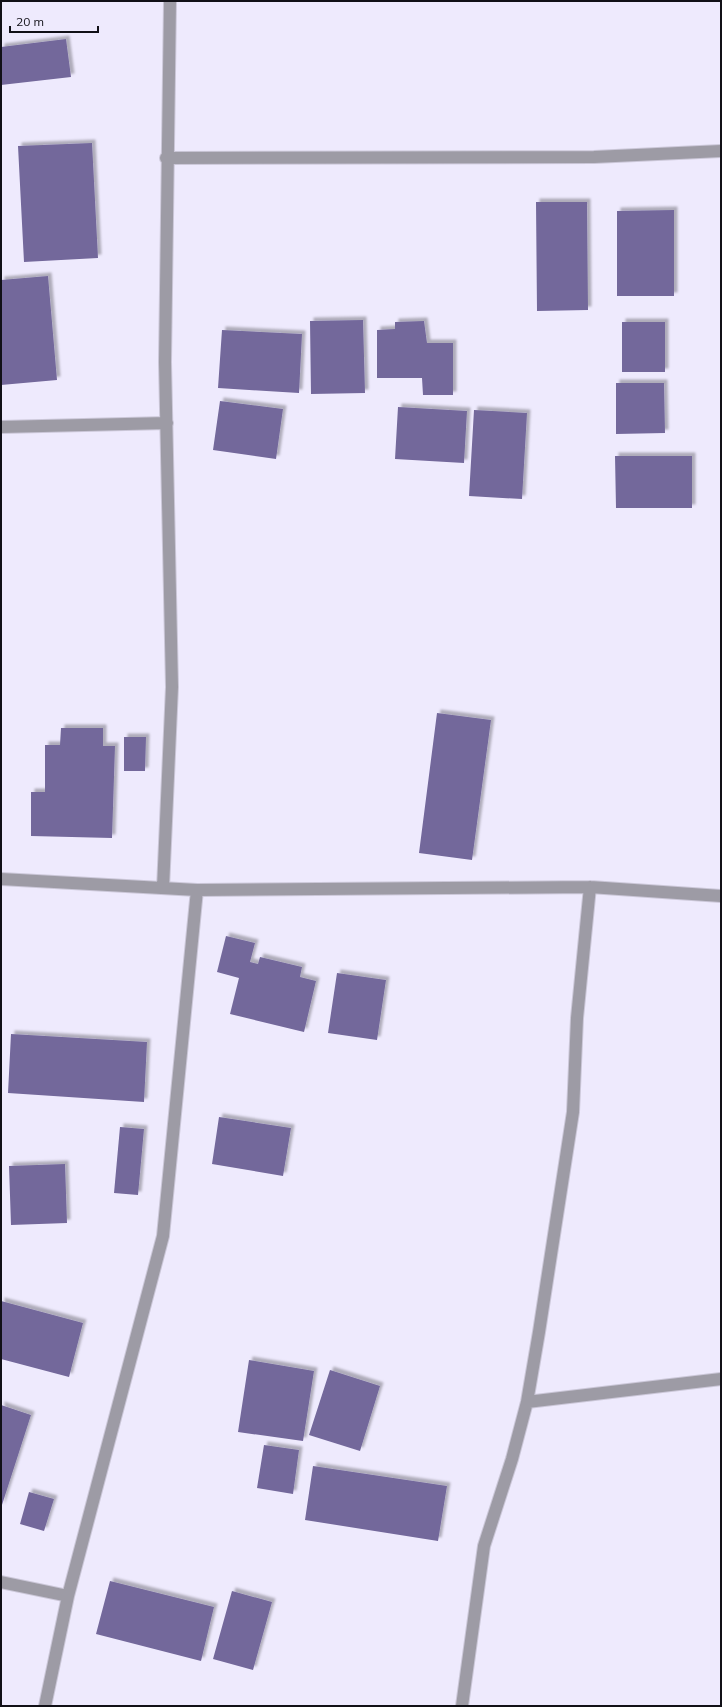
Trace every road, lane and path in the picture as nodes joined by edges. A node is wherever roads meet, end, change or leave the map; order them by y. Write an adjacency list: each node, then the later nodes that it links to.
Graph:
1 (170, 1): 3 (street)
2 (721, 151): 3 (street)
3 (166, 158): 4 (street)
4 (167, 422): 5 (street); 8 (street)
5 (1, 427)
6 (1, 879): 8 (street)
7 (590, 887): 9 (street); 10 (street); 12 (street)
8 (163, 888): 9 (street)
9 (197, 890): 14 (street)
10 (721, 896)
11 (721, 1379): 12 (street)
12 (527, 1402): 16 (street)
13 (1, 1582): 14 (street)
14 (68, 1596): 15 (street)
15 (45, 1706)
16 (462, 1706)

